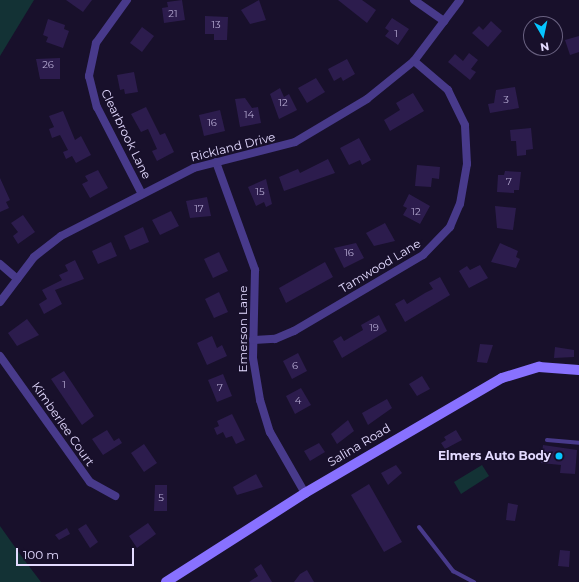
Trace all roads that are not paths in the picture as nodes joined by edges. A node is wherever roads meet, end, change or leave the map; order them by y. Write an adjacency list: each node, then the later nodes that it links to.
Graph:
1 (127, 0): 7 (street, Clearbrook Lane)
2 (414, 0): 4 (street)
3 (460, 0): 4 (street, Rickland Drive)
4 (444, 21): 5 (street, Rickland Drive)
5 (414, 61): 6 (street, Rickland Drive); 11 (street, Tamwood Lane)
6 (216, 162): 7 (street, Rickland Drive); 11 (street, Emerson Lane)
7 (142, 194): 9 (street, Rickland Drive)
8 (0, 264): 9 (street)
9 (17, 279): 10 (street, Rickland Drive)
10 (0, 302)
11 (253, 340): 16 (street, Emerson Lane)
12 (0, 356): 17 (street, Kimberlee Court)
13 (579, 370): 16 (street, Salina Road)
14 (547, 440): 15 (lane)
15 (579, 443)
16 (305, 493): 19 (street, Salina Road)
17 (115, 496)
18 (419, 527): 20 (lane)
19 (166, 582)
20 (474, 582)

